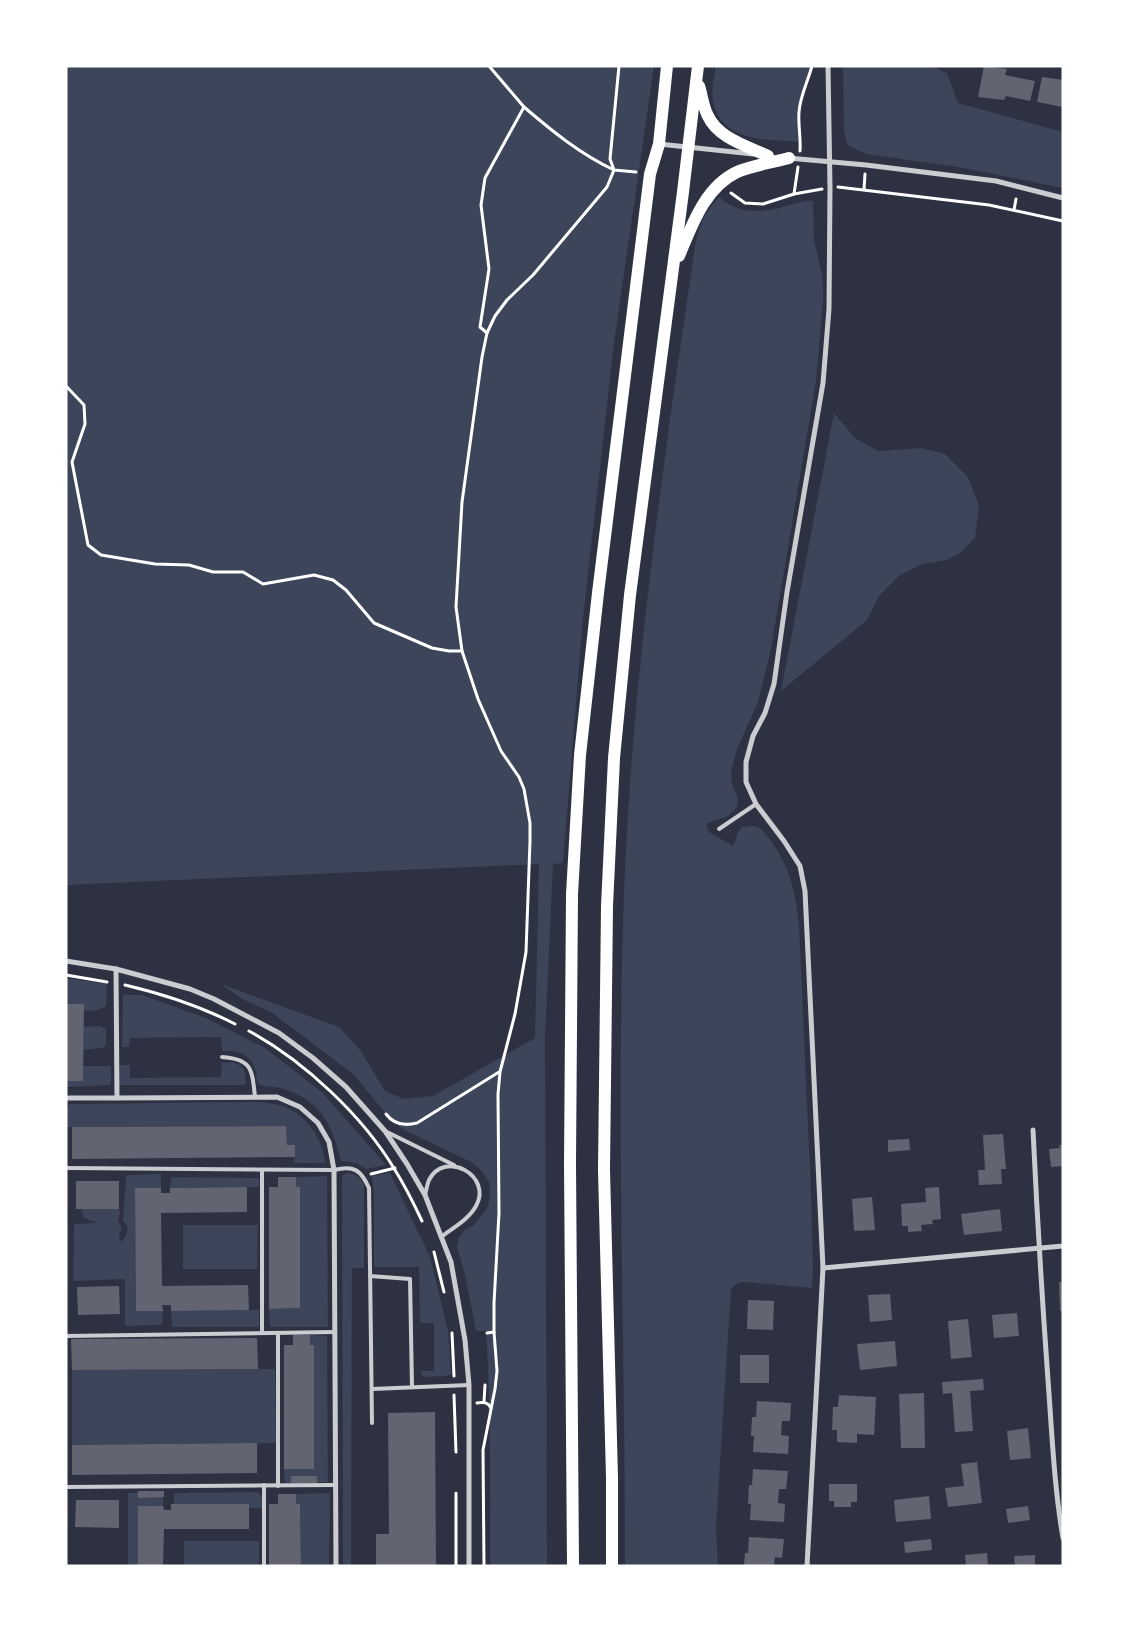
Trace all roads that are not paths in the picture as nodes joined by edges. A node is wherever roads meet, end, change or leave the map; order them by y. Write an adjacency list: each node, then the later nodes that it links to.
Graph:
1 (667, 66): 4 (main road)
2 (828, 66): 8 (street)
3 (698, 73): 5 (main road); 6 (main road)
4 (659, 144): 5 (street); 47 (main road)
5 (689, 148): 6 (street); 10 (main road)
6 (768, 156): 7 (street)
7 (794, 158): 8 (street); 10 (main road)
8 (830, 162): 9 (street); 11 (street)
9 (1063, 198)
10 (673, 270): 48 (main road)
11 (756, 804): 12 (lane); 29 (street)
12 (718, 829)
13 (66, 961): 14 (street)
14 (116, 969): 18 (street); 20 (street)
15 (222, 1057): 16 (lane)
16 (255, 1097): 18 (street); 24 (street)
17 (66, 1098): 18 (street)
18 (117, 1098)
19 (1033, 1130): 28 (street)
20 (384, 1131): 21 (lane); 25 (street)
21 (456, 1166): 25 (lane); 26 (lane)
22 (66, 1168): 23 (lane)
23 (262, 1170): 24 (lane); 32 (lane)
24 (334, 1170): 30 (lane); 31 (street)
25 (425, 1195): 26 (street)
26 (442, 1237): 35 (street)
27 (1063, 1246): 28 (street)
28 (1039, 1249): 29 (street); 43 (street)
29 (822, 1268): 49 (street)
30 (370, 1276): 36 (lane); 37 (lane)
31 (335, 1332): 33 (lane); 41 (street)
32 (262, 1333): 33 (lane); 34 (lane)
33 (278, 1333): 40 (lane)
34 (66, 1336)
35 (469, 1385): 36 (lane); 46 (street)
36 (412, 1387): 37 (lane)
37 (372, 1389): 38 (lane)
38 (372, 1422)
39 (264, 1485): 40 (lane); 42 (lane); 44 (lane)
40 (278, 1486): 41 (lane)
41 (336, 1486): 45 (street)
42 (66, 1487)
43 (1063, 1538)
44 (264, 1566)
45 (336, 1566)
46 (469, 1566)
47 (573, 1566)
48 (612, 1566)
49 (807, 1566)

